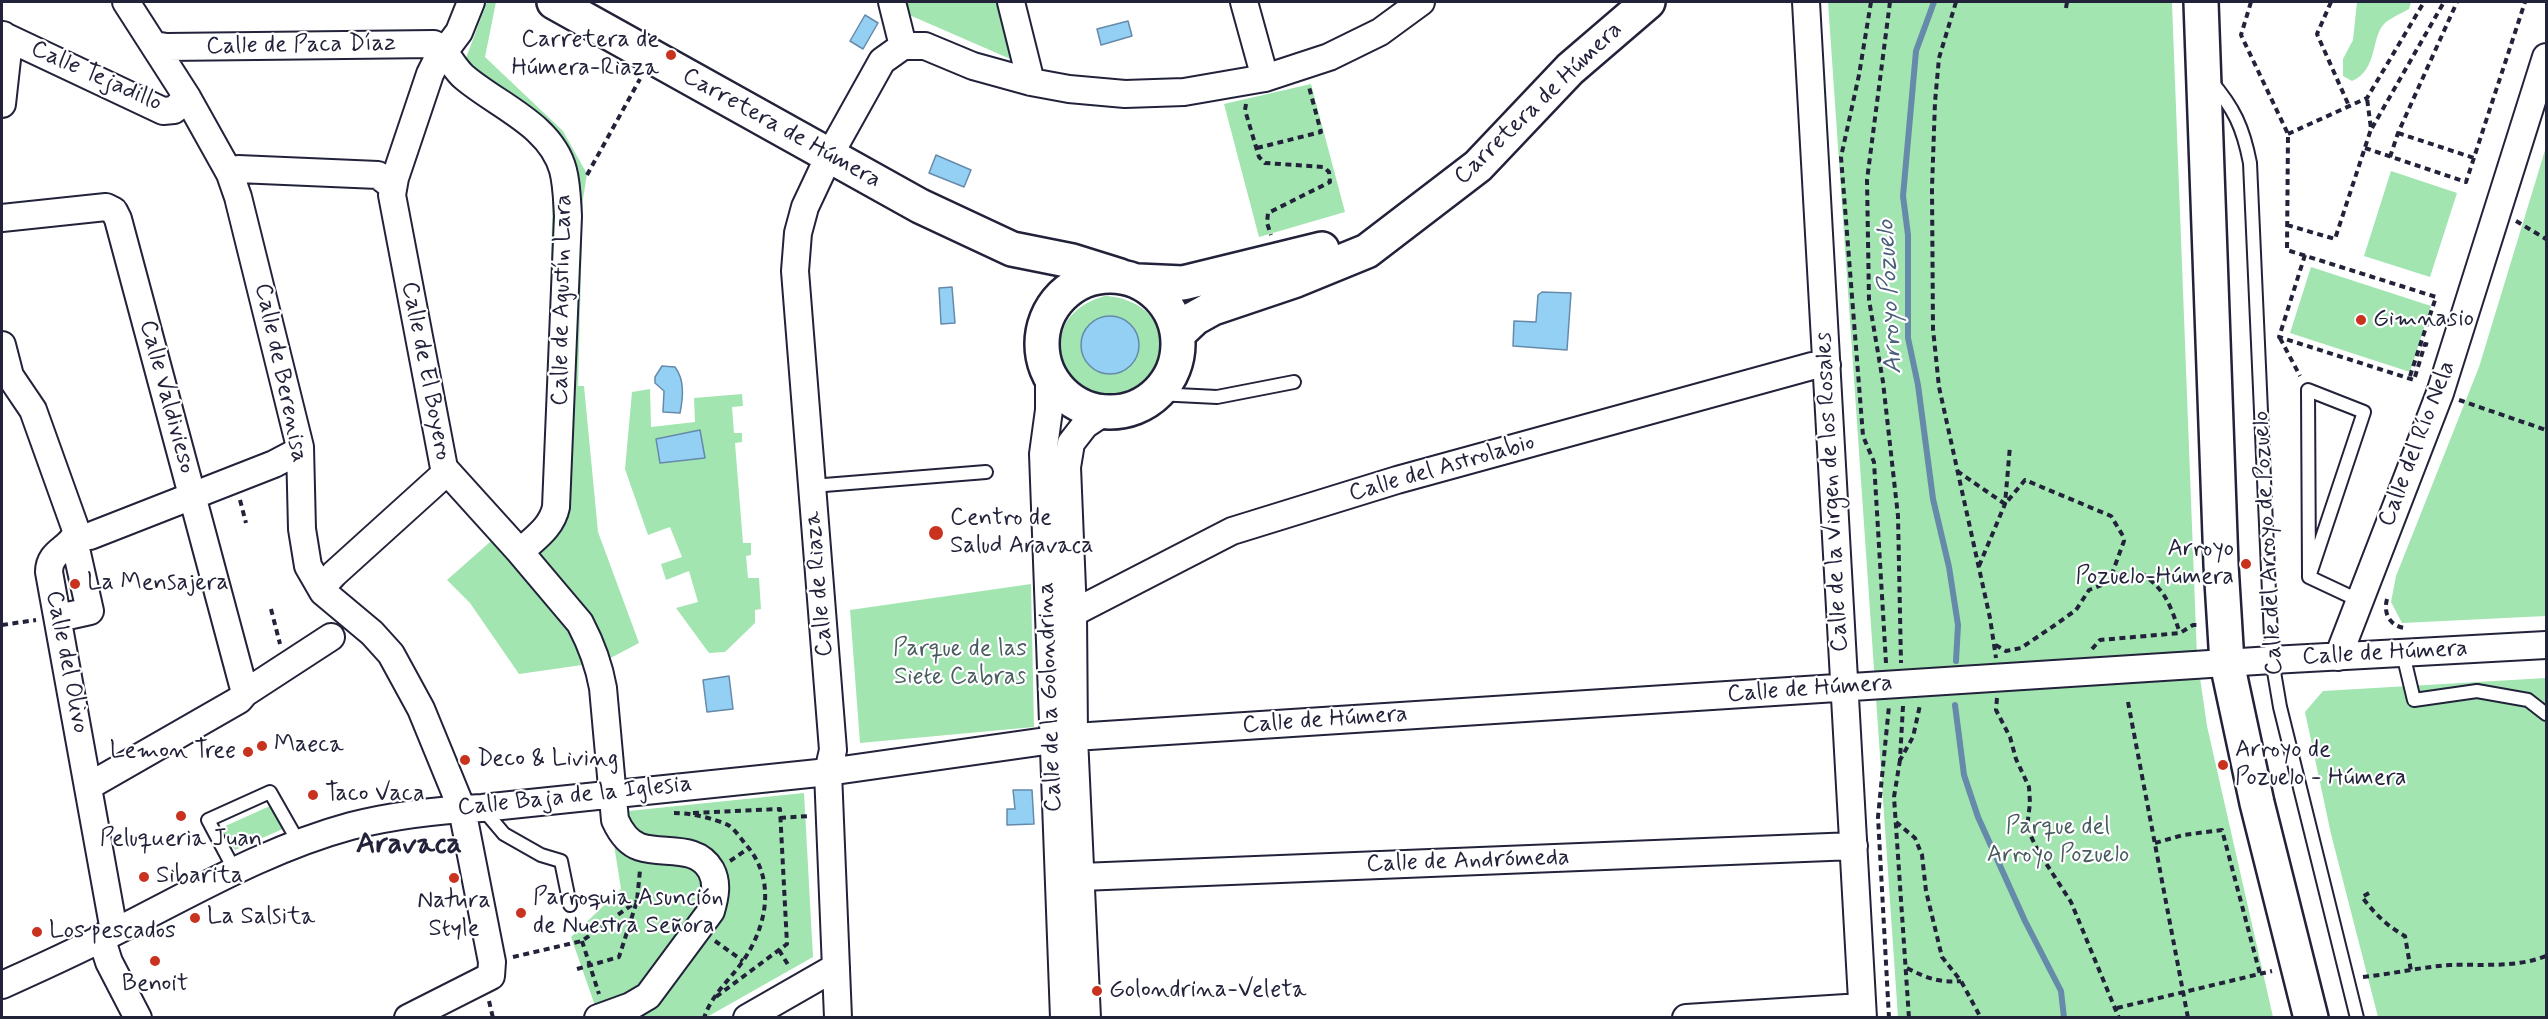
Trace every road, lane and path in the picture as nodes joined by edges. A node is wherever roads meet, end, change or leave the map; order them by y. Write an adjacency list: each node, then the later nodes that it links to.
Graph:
1 (126, 2): 23 (street, Calle de Berenisa)
2 (471, 2): 25 (street)
3 (554, 2): 41 (main road, Carretera de Húmera)
4 (892, 2): 24 (street)
5 (1011, 2): 31 (street)
6 (1244, 2): 30 (street)
7 (1421, 2): 27 (street)
8 (1648, 2): 47 (main road, Carretera de Húmera)
9 (1806, 2): 62 (street, Calle de la Virgen de los Rosales)
10 (1872, 2): 104 (path)
11 (1890, 2): 106 (path)
12 (1956, 2): 74 (path)
13 (2067, 2): 21 (path)
14 (2201, 2): 29 (main road, Calle del Arroyo de Pozuelo)
15 (2251, 2): 37 (path)
16 (2331, 2): 35 (path)
17 (2424, 2): 33 (path)
18 (2444, 2): 36 (path)
19 (2457, 2): 38 (path)
20 (2525, 2): 43 (path)
21 (2066, 8)
22 (2, 35): 32 (street, Calle Tejadillo); 34 (street)
23 (154, 45): 25 (street, Calle de Paca Díaz); 32 (street, Calle de Berenisa)
24 (903, 46): 31 (street); 41 (street, Calle de Riaza)
25 (444, 52): 46 (street); 81 (street, Calle de Agustín Lara)
26 (2547, 57): 48 (street, Calle del Río Nela)
27 (1304, 65): 30 (street); 39 (path)
28 (645, 70): 44 (path)
29 (2203, 72): 92 (main road, Calle del Arroyo de Pozuelo); 101 (lane, Calle del Arroyo de Pozuelo)
30 (1256, 80): 31 (street); 39 (path)
31 (1031, 82)
32 (187, 97): 45 (street, Calle de Berenisa)
33 (2367, 99): 35 (path); 36 (path)
34 (2, 104)
35 (2349, 106): 37 (path)
36 (2372, 129): 40 (path)
37 (2288, 134): 50 (path)
38 (2398, 134): 42 (path); 43 (path)
39 (1257, 148): 55 (path)
40 (2365, 148): 42 (path); 50 (path)
41 (829, 156): 53 (main road, Carretera de Húmera); 77 (street, Calle de Riaza)
42 (2390, 157): 43 (path)
43 (2474, 158)
44 (590, 171)
45 (230, 174): 46 (street); 73 (street, Calle de Berenisa)
46 (393, 186): 76 (street, Calle de El Boyero)
47 (1429, 205): 55 (main road, Carretera de Húmera); 58 (main road, Carretera de Húmera)
48 (2512, 216): 51 (path); 52 (path); 69 (street, Calle del Río Nela)
49 (2, 218): 78 (street, Calle Valdivieso)
50 (2287, 225): 54 (path)
51 (2514, 233)
52 (2547, 238)
53 (1012, 249): 56 (main road, Carretera de Húmera); 57 (main road, Carretera de Húmera)
54 (2305, 255): 59 (path); 64 (path)
55 (1279, 261): 56 (main road, Carretera de Húmera)
56 (1129, 278): 57 (main road); 58 (main road)
57 (1043, 326): 63 (main road)
58 (1178, 334): 68 (main road)
59 (2279, 338): 64 (path); 66 (path)
60 (2, 345): 67 (street)
61 (2429, 345): 64 (path)
62 (1827, 365): 89 (street, Calle del Astrolabio); 107 (street, Calle de la Virgen de los Rosales)
63 (1050, 377): 70 (main road); 112 (street, Calle de la Golondrina)
64 (2409, 379)
65 (1294, 382): 68 (lane)
66 (2308, 390): 84 (lane); 84 (lane)
67 (12, 394): 80 (street)
68 (1157, 394): 70 (main road)
69 (2454, 399): 71 (path); 87 (street, Calle del Río Nela)
70 (1103, 413): 89 (street, Calle de la Golondrina)
71 (2547, 430)
72 (2010, 446): 79 (path)
73 (300, 447): 78 (street); 85 (street, Calle de Berenisa)
74 (1956, 471): 79 (path); 82 (path)
75 (986, 472): 77 (lane)
76 (448, 476): 81 (street, Calle de El Boyero); 85 (street)
77 (812, 486): 114 (street, Calle de Riaza)
78 (192, 495): 80 (street); 108 (street, Calle Valdivieso)
79 (2005, 504): 82 (path); 96 (path)
80 (77, 543): 90 (street, Calle del Olivo); 90 (street)
81 (520, 552): 116 (street, Calle de El Boyero)
82 (1979, 567): 96 (path)
83 (2141, 573): 94 (path)
84 (2309, 577): 87 (lane)
85 (323, 592): 117 (street, Calle de Berenisa)
86 (2388, 595): 93 (path)
87 (2358, 600): 100 (street, Calle del Río Nela)
88 (272, 609): 103 (path)
89 (1073, 613): 112 (street, Calle de la Golondrina)
90 (59, 617): 91 (path); 115 (street, Calle del Olivo)
91 (2, 625)
92 (2223, 625): 94 (path); 102 (main road, Calle del Arroyo de Pozuelo)
93 (2414, 628)
94 (2180, 633): 99 (path)
95 (331, 637): 103 (street)
96 (1994, 644): 105 (path)
97 (2547, 645): 98 (street, Calle de Húmera)
98 (2403, 654): 100 (street, Calle de Húmera); 111 (lane)
99 (2085, 657)
100 (2337, 657): 101 (street, Calle de Húmera)
101 (2272, 660): 102 (street, Calle de Húmera); 142 (lane, Calle del Arroyo de Pozuelo)
102 (2228, 663): 105 (street, Calle de Húmera); 162 (main road, Calle del Arroyo de Pozuelo)
103 (285, 667): 108 (street)
104 (1886, 668)
105 (1998, 678): 106 (street, Calle de Húmera); 147 (path)
106 (1908, 684): 107 (street, Calle de Húmera); 113 (path); 113 (path)
107 (1844, 688): 112 (street, Calle de Húmera); 122 (street, Calle de la Virgen de los Rosales)
108 (245, 693): 115 (street)
109 (1888, 700): 157 (path)
110 (2128, 702): 121 (path)
111 (2547, 714)
112 (1063, 738): 114 (street, Calle Baja de la Iglesia); 125 (street, Calle de la Golondrina); 154 (street, Calle de la Golondrina)
113 (1900, 760): 119 (path)
114 (828, 772): 116 (street, Calle Baja de la Iglesia); 135 (street, Calle de Riaza)
115 (89, 786): 130 (street, Calle del Olivo)
116 (614, 795): 117 (street, Calle Baja de la Iglesia); 129 (street, Calle de El Boyero)
117 (472, 808): 120 (street, Calle Baja de la Iglesia); 128 (lane); 137 (street, Calle de Berenisa)
118 (689, 814): 146 (path)
119 (1896, 822): 136 (path); 143 (path)
120 (299, 843): 124 (street, Calle Baja de la Iglesia); 124 (lane)
121 (2156, 843): 141 (path); 145 (path)
122 (1854, 846): 125 (street, Calle de Andrómeda); 148 (street, Calle de la Virgen de los Rosales)
123 (640, 860): 127 (path)
124 (234, 869): 130 (street, Calle Baja de la Iglesia)
125 (1081, 877): 155 (street, Calle de la Golondrina)
126 (2369, 893): 140 (path)
127 (637, 901): 131 (path); 134 (path)
128 (570, 905)
129 (698, 928): 133 (path); 149 (street, Calle de El Boyero)
130 (107, 934): 144 (street, Calle Baja de la Iglesia); 150 (street, Calle del Olivo)
131 (582, 941): 134 (path); 137 (path)
132 (2547, 956): 140 (path)
133 (743, 960)
134 (590, 966): 138 (path); 149 (path)
135 (836, 967): 152 (street); 153 (street, Calle de Riaza)
136 (1906, 968): 143 (path); 158 (path)
137 (492, 969): 151 (street)
138 (577, 969)
139 (2276, 970): 141 (path)
140 (2411, 971): 142 (path)
141 (2260, 974): 145 (path)
142 (2347, 978): 163 (lane, Calle del Arroyo de Pozuelo)
143 (1961, 981): 159 (path)
144 (2, 985)
145 (2184, 993): 147 (path); 161 (path)
146 (710, 1001)
147 (2117, 1008): 160 (path)
148 (1863, 1012): 156 (street)
149 (602, 1016)
150 (138, 1017)
151 (408, 1017)
152 (747, 1017)
153 (838, 1017)
154 (1064, 1017)
155 (1087, 1017)
156 (1686, 1017)
157 (1889, 1017)
158 (1909, 1017)
159 (1981, 1017)
160 (2119, 1017)
161 (2188, 1017)
162 (2312, 1017)
163 (2357, 1017)

